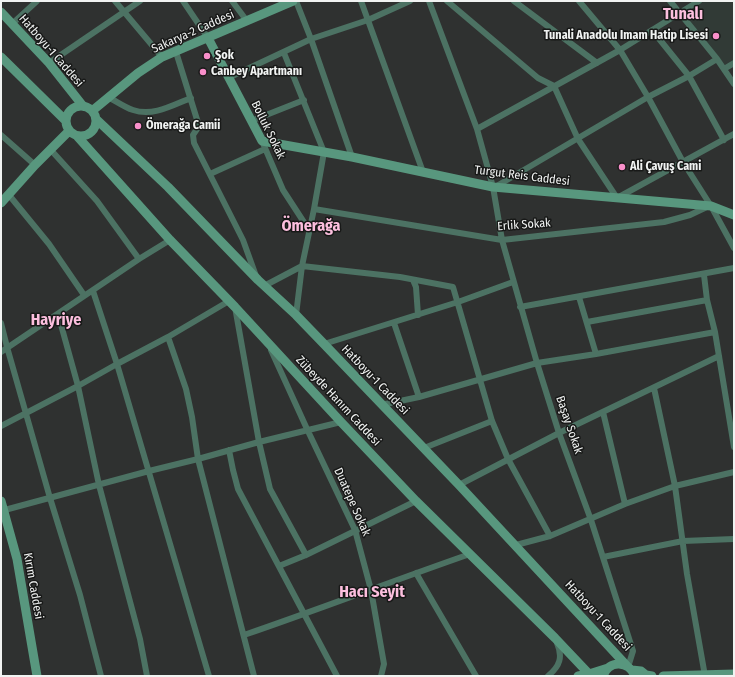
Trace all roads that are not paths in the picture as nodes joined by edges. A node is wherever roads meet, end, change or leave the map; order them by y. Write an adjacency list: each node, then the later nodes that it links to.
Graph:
1 (37, 1): 20 (street)
2 (115, 1): 15 (street)
3 (140, 1): 15 (street)
4 (183, 1): 22 (street)
5 (232, 1): 19 (street)
6 (294, 1): 19 (main road, Sakarya-2 Caddesi); 23 (street)
7 (361, 1): 18 (street)
8 (410, 1): 18 (street)
9 (429, 1): 47 (street, Başay Sokak)
10 (447, 1): 37 (street)
11 (514, 1): 31 (street)
12 (579, 1): 24 (street)
13 (670, 1): 17 (street)
14 (699, 1): 17 (street)
15 (124, 11): 28 (street); 30 (street)
16 (1, 12): 20 (main road, Hatboyu-1 Caddesi)
17 (680, 13): 21 (street); 29 (street)
18 (368, 20): 23 (street); 59 (street)
19 (247, 21): 22 (main road, Sakarya-2 Caddesi)
20 (12, 24): 30 (main road, Hatboyu-1 Caddesi)
21 (652, 30): 24 (street); 34 (street)
22 (208, 38): 25 (main road, Sakarya-2 Caddesi); 35 (main road, Bolluk Sokak)
23 (311, 39): 26 (street); 56 (street)
24 (620, 50): 31 (street); 40 (street)
25 (176, 52): 28 (main road, Sakarya-2 Caddesi); 39 (street)
26 (284, 53): 35 (street); 41 (street)
27 (1, 57): 45 (main road)
28 (162, 57): 38 (main road, Sakarya-2 Caddesi)
29 (717, 59): 33 (street); 34 (street)
30 (49, 63): 42 (main road, Hatboyu-1 Caddesi)
31 (596, 63): 37 (street)
32 (734, 63): 33 (street)
33 (724, 69): 36 (street)
34 (689, 76): 40 (street); 52 (street)
35 (228, 78): 46 (main road, Bolluk Sokak)
36 (734, 84)
37 (554, 86): 47 (street); 51 (street)
38 (108, 96): 39 (street); 43 (main road, Sakarya-2 Caddesi)
39 (191, 98): 60 (street)
40 (648, 98): 51 (street); 57 (street)
41 (304, 100): 46 (street); 55 (street)
42 (83, 106): 43 (main road); 45 (main road)
43 (92, 111): 44 (main road)
44 (96, 120): 48 (main road); 78 (main road, Hatboyu-1 Caddesi)
45 (66, 121): 48 (main road)
46 (251, 121): 53 (main road, Bolluk Sokak)
47 (477, 129): 61 (street, Başay Sokak)
48 (73, 133): 54 (main road); 69 (main road, Zübeyde Hanım Caddesi)
49 (734, 134): 52 (street)
50 (1, 135): 58 (street)
51 (578, 139): 61 (street); 63 (street)
52 (724, 140): 57 (street)
53 (263, 145): 55 (main road, Turgut Reis Caddesi); 60 (street); 68 (street, Bolluk Sokak)
54 (50, 149): 58 (main road); 72 (street)
55 (324, 152): 56 (main road, Turgut Reis Caddesi); 66 (street)
56 (352, 157): 59 (main road, Turgut Reis Caddesi)
57 (683, 162): 63 (street); 65 (street)
58 (35, 165): 62 (main road)
59 (423, 172): 61 (main road, Turgut Reis Caddesi)
60 (210, 174): 78 (street)
61 (494, 187): 63 (main road, Turgut Reis Caddesi); 70 (street, Başay Sokak)
62 (9, 195): 64 (main road); 80 (street)
63 (617, 198): 65 (main road, Turgut Reis Caddesi)
64 (1, 203)
65 (711, 206): 67 (main road, Turgut Reis Caddesi); 70 (street, Erlik Sokak); 71 (street)
66 (314, 209): 68 (street); 70 (street, Erlik Sokak)
67 (734, 215)
68 (309, 230): 73 (street)
69 (170, 240): 72 (street); 84 (main road, Zübeyde Hanım Caddesi)
70 (502, 240): 77 (street, Başay Sokak)
71 (734, 248)
72 (140, 259): 79 (street)
73 (302, 266): 76 (street); 78 (street); 87 (street)
74 (734, 268): 75 (street)
75 (704, 275): 81 (street); 82 (street)
76 (413, 280): 83 (street); 88 (street)
77 (513, 282): 83 (street); 85 (street, Başay Sokak)
78 (261, 283): 87 (main road, Hatboyu-1 Caddesi)
79 (93, 291): 80 (street); 101 (street)
80 (84, 295): 86 (street)
81 (579, 297): 85 (street); 89 (street)
82 (707, 300): 89 (street); 92 (street)
83 (458, 302): 88 (street); 102 (street)
84 (232, 304): 93 (street); 95 (main road, Zübeyde Hanım Caddesi); 115 (street)
85 (520, 307): 100 (street, Başay Sokak)
86 (58, 314): 96 (street); 103 (street)
87 (296, 315): 94 (main road, Hatboyu-1 Caddesi)
88 (418, 315): 91 (street)
89 (587, 322): 98 (street)
90 (1, 323): 96 (street)
91 (394, 323): 94 (street); 105 (street)
92 (715, 332): 98 (street); 99 (street)
93 (168, 337): 101 (street); 119 (street)
94 (324, 344): 106 (main road, Hatboyu-1 Caddesi)
95 (269, 345): 110 (main road, Zübeyde Hanım Caddesi); 112 (street, Duatepe Sokak)
96 (7, 347): 97 (street); 108 (street)
97 (1, 352)
98 (596, 354): 100 (street)
99 (719, 356): 104 (street); 114 (street)
100 (537, 363): 102 (street); 113 (street, Başay Sokak)
101 (117, 364): 103 (street); 121 (street)
102 (480, 379): 105 (street); 109 (street)
103 (78, 386): 108 (street); 123 (street)
104 (654, 388): 107 (street); 125 (street)
105 (419, 397): 106 (street)
106 (381, 405): 117 (main road, Hatboyu-1 Caddesi)
107 (603, 412): 113 (street); 129 (street)
108 (26, 414): 111 (street); 126 (street)
109 (492, 421): 117 (street); 120 (street)
110 (341, 422): 112 (street); 128 (main road, Zübeyde Hanım Caddesi)
111 (1, 426)
112 (307, 429): 115 (street); 132 (street, Duatepe Sokak)
113 (559, 433): 120 (street); 131 (street, Başay Sokak)
114 (733, 438): 116 (street)
115 (259, 442): 118 (street); 138 (street)
116 (734, 447)
117 (424, 448): 124 (main road, Hatboyu-1 Caddesi)
118 (229, 450): 119 (street); 140 (street)
119 (198, 460): 121 (street); 144 (street)
120 (508, 460): 124 (street); 133 (street)
121 (149, 471): 123 (street); 155 (street)
122 (734, 472): 125 (street)
123 (99, 485): 126 (street); 154 (street)
124 (459, 485): 136 (main road, Hatboyu-1 Caddesi)
125 (675, 486): 129 (street); 135 (street)
126 (50, 498): 130 (street); 153 (street)
127 (1, 501): 130 (main road, Kırım Caddesi)
128 (416, 501): 132 (street); 137 (main road, Zübeyde Hanım Caddesi)
129 (625, 504): 131 (street)
130 (2, 511): 152 (main road, Kırım Caddesi)
131 (591, 520): 133 (street); 139 (street, Başay Sokak)
132 (355, 530): 138 (street); 142 (street, Duatepe Sokak)
133 (550, 536): 136 (street)
134 (734, 539): 135 (street)
135 (683, 541): 139 (street); 151 (street)
136 (516, 545): 147 (main road, Hatboyu-1 Caddesi)
137 (470, 554): 141 (street); 145 (main road, Zübeyde Hanım Caddesi)
138 (306, 555): 140 (street)
139 (603, 558): 147 (street, Başay Sokak)
140 (279, 566): 143 (street)
141 (416, 573): 142 (street); 160 (street)
142 (371, 590): 143 (street); 146 (street, Duatepe Sokak)
143 (306, 614): 144 (street); 157 (street)
144 (244, 635): 156 (street)
145 (555, 638): 150 (main road, Zübeyde Hanım Caddesi); 161 (street)
146 (384, 664): 158 (street, Duatepe Sokak); 159 (street)
147 (632, 671): 148 (main road); 163 (main road)
148 (606, 672): 150 (main road)
149 (734, 674): 151 (main road)
150 (590, 675): 162 (main road)
151 (705, 675): 164 (main road)
152 (37, 676)
153 (101, 676)
154 (147, 676)
155 (209, 676)
156 (254, 676)
157 (338, 676)
158 (381, 676)
159 (386, 676)
160 (476, 676)
161 (548, 676)
162 (578, 676)
163 (652, 676)
164 (663, 676)

